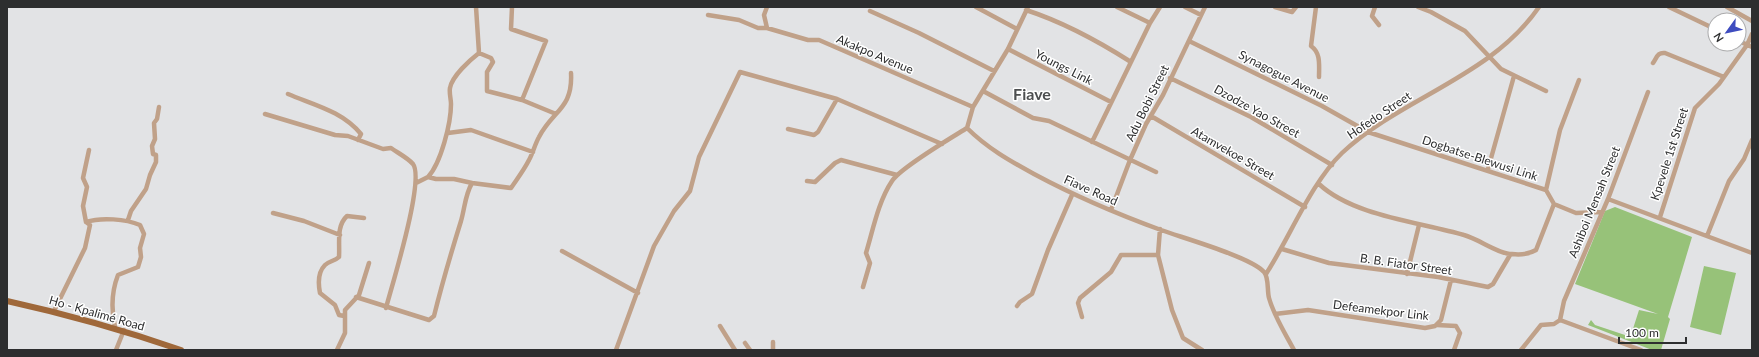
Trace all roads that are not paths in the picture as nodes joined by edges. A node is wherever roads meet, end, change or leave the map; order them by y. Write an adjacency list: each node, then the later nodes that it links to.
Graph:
1 (476, 7): 33 (street)
2 (512, 7): 49 (street)
3 (767, 7): 25 (street)
4 (976, 7): 26 (street)
5 (1117, 7): 22 (street)
6 (1160, 7): 22 (street)
7 (1185, 7): 20 (street)
8 (1205, 7): 20 (street, Adu Bobi Street)
9 (1275, 7): 10 (street)
10 (1296, 7)
11 (1316, 7): 39 (street)
12 (1374, 7): 23 (street)
13 (1418, 7): 34 (street)
14 (1539, 7): 34 (street, Hofedo Street)
15 (1669, 7): 24 (street)
16 (1727, 7): 21 (street)
17 (1027, 9): 26 (street); 35 (street)
18 (870, 11): 37 (street)
19 (708, 15): 25 (street, Akakpo Avenue)
20 (1201, 15): 28 (street, Adu Bobi Street)
21 (1752, 21)
22 (1150, 23): 35 (street)
23 (1379, 25)
24 (1707, 25)
25 (767, 28): 52 (street, Akakpo Avenue)
26 (1017, 29): 31 (street)
27 (1752, 34): 29 (street, Kpevele 1st Street)
28 (1189, 41): 42 (street, Adu Bobi Street); 58 (street, Synagogue Avenue)
29 (1747, 45): 30 (street)
30 (1752, 47)
31 (1008, 49): 37 (street); 50 (street, Youngs Link)
32 (1742, 52): 41 (street, Kpevele 1st Street)
33 (479, 53): 49 (street); 59 (street)
34 (1490, 57): 40 (street); 58 (street, Hofedo Street)
35 (1131, 62): 50 (street)
36 (1653, 63): 41 (street)
37 (994, 71): 44 (street)
38 (571, 73): 54 (street)
39 (1319, 76)
40 (1514, 76): 45 (street); 68 (street)
41 (1724, 77): 84 (street, Kpevele 1st Street)
42 (1170, 78): 55 (street, Adu Bobi Street); 67 (street, Dzodze Yao Street)
43 (1580, 80): 76 (street)
44 (983, 91): 52 (street); 62 (street)
45 (1546, 91)
46 (1648, 92): 78 (street, Ashiboi Mensah Street)
47 (288, 94): 60 (street)
48 (837, 99): 57 (street); 63 (street); 102 (street)
49 (522, 100): 54 (street)
50 (1111, 102): 62 (street)
51 (159, 107): 86 (street)
52 (973, 107): 56 (street)
53 (265, 114): 60 (street)
54 (556, 114): 65 (street)
55 (1151, 116): 66 (street, Adu Bobi Street); 80 (street, Atamvekoe Street)
56 (967, 128): 63 (street); 77 (street, Fiave Road)
57 (788, 130)
58 (1368, 132): 67 (street, Hofedo Street); 68 (street, Dogbatse-Blewusi Link)
59 (448, 133): 65 (street); 71 (street)
60 (358, 140): 73 (street)
61 (1752, 140): 91 (street)
62 (1092, 142): 66 (street)
63 (942, 144): 70 (street)
64 (90, 150): 87 (street)
65 (532, 152): 74 (street)
66 (1130, 160): 69 (street); 81 (street, Adu Bobi Street)
67 (1332, 165): 75 (street, Hofedo Street)
68 (1488, 169): 76 (street, Dogbatse-Blewusi Link)
69 (1156, 172)
70 (897, 175): 72 (street); 101 (street)
71 (428, 177): 73 (street); 74 (street)
72 (807, 181)
73 (416, 183): 106 (street)
74 (472, 183): 106 (street)
75 (1319, 184): 80 (street, Hofedo Street); 88 (street)
76 (1546, 190): 79 (street, Dogbatse-Blewusi Link)
77 (1072, 194): 81 (street, Fiave Road); 105 (street)
78 (1608, 199): 82 (street, Ashiboi Mensah Street); 84 (street)
79 (1554, 204): 82 (street); 96 (street)
80 (1305, 207): 92 (street, Hofedo Street)
81 (1111, 210): 89 (street, Fiave Road)
82 (1602, 212): 111 (street, Ashiboi Mensah Street)
83 (273, 213): 90 (street)
84 (1660, 217): 91 (street)
85 (364, 218): 90 (street)
86 (128, 220): 87 (street); 114 (street)
87 (86, 222): 107 (street)
88 (1419, 224): 96 (street); 99 (street)
89 (1160, 230): 95 (street); 98 (street, Fiave Road)
90 (340, 235): 109 (street)
91 (1707, 236): 94 (street)
92 (1282, 249): 98 (street, Hofedo Street); 99 (street, B. B. Fiator Street)
93 (562, 251): 102 (street)
94 (1752, 253)
95 (1158, 255): 110 (street); 125 (street)
96 (1510, 255): 100 (street, B. B. Fiator Street)
97 (369, 262): 103 (street)
98 (1266, 274): 108 (street)
99 (1407, 274): 100 (street, B. B. Fiator Street)
100 (1451, 280): 112 (street, Defeamekpor Link)
101 (863, 287)
102 (638, 293): 121 (street)
103 (356, 298): 106 (street); 109 (street)
104 (7, 301): 107 (main road, Ho - Kpalimé Road)
105 (1017, 306)
106 (386, 308)
107 (54, 311): 114 (main road, Ho - Kpalimé Road)
108 (1275, 314): 112 (street, Defeamekpor Link); 126 (street)
109 (344, 316): 120 (street)
110 (1082, 317)
111 (1560, 320): 128 (street); 129 (street)
112 (1437, 325): 127 (street)
113 (720, 326): 122 (street)
114 (115, 328): 115 (main road, Ho - Kpalimé Road)
115 (124, 330): 118 (street); 119 (main road, Ho - Kpalimé Road)
116 (773, 342): 124 (street)
117 (745, 343): 123 (street)
118 (116, 350)
119 (181, 350)
120 (337, 350)
121 (616, 350)
122 (735, 350)
123 (750, 350)
124 (773, 350)
125 (1202, 350)
126 (1294, 350)
127 (1454, 350)
128 (1521, 350)
129 (1641, 350)

